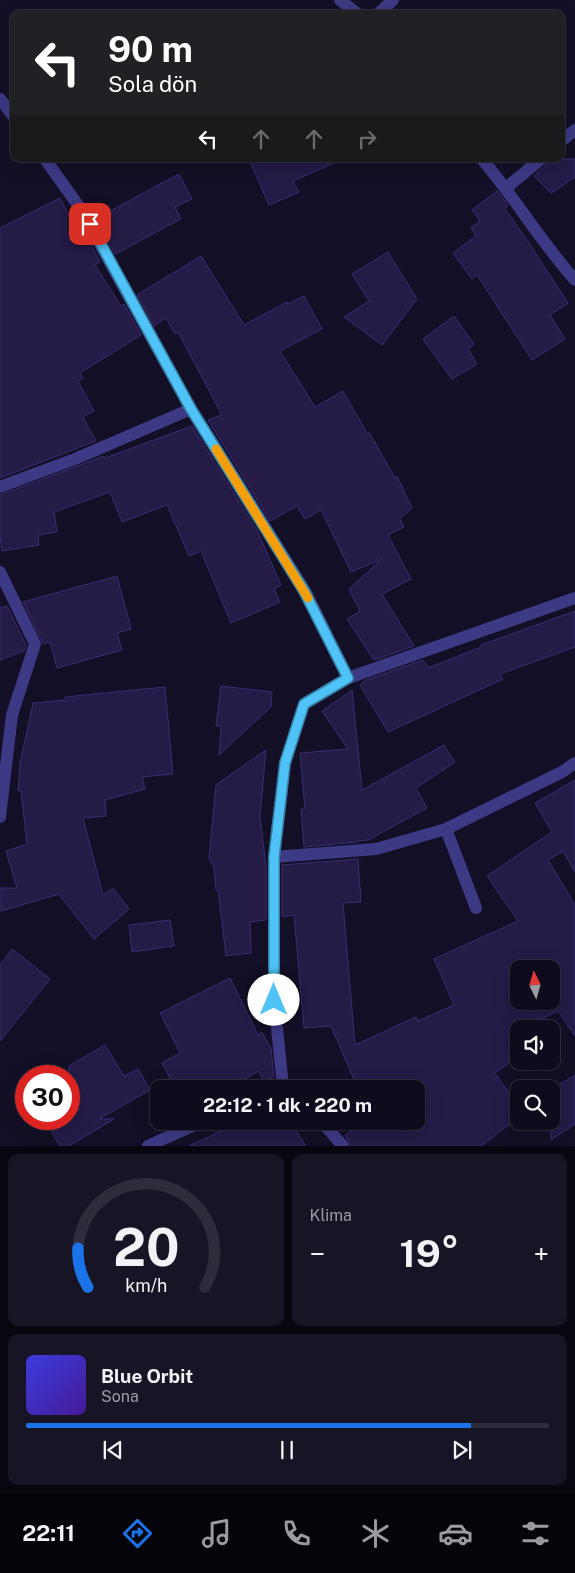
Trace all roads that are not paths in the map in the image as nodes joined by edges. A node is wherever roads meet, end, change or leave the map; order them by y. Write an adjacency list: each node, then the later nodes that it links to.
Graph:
1 (340, 0): 3 (street)
2 (393, 0): 4 (street)
3 (353, 10)
4 (382, 10)
5 (0, 99): 6 (street)
6 (10, 112)
7 (575, 130): 8 (street)
8 (565, 138)
9 (47, 162): 14 (street)
10 (485, 162): 12 (street)
11 (536, 162): 12 (street)
12 (506, 187): 13 (street)
13 (575, 280)
14 (191, 409): 15 (street); 18 (street)
15 (0, 487)
16 (0, 572): 19 (street)
17 (575, 598): 18 (street)
18 (348, 678): 23 (street)
19 (6, 716): 21 (street)
20 (575, 763): 22 (street)
21 (0, 817)
22 (446, 829): 23 (street); 24 (street)
23 (274, 857): 25 (street)
24 (476, 908)
25 (281, 1080)
26 (183, 1130): 28 (street)
27 (329, 1130): 29 (street)
28 (148, 1146)
29 (343, 1146)

